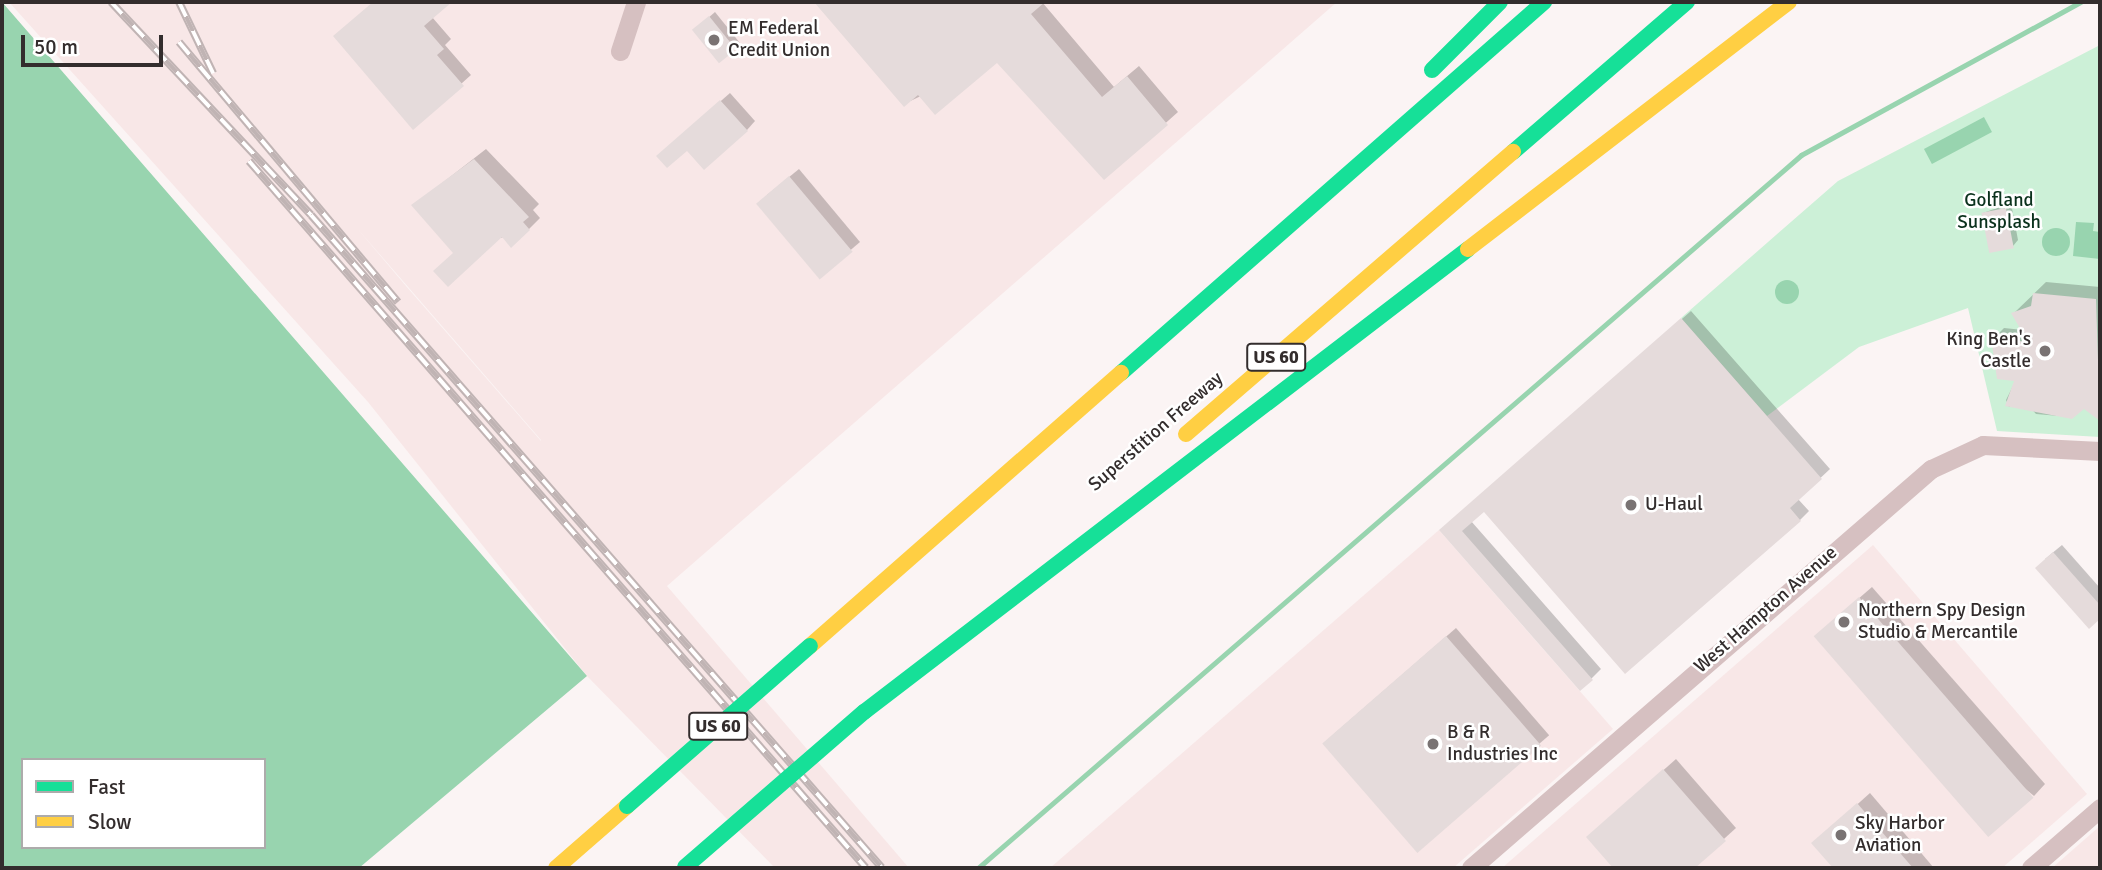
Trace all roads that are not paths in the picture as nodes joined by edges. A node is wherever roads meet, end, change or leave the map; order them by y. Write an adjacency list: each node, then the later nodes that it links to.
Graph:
1 (636, 2): 6 (street)
2 (1500, 2): 7 (highway)
3 (1544, 2): 9 (highway, US 60)
4 (1687, 2): 10 (highway, Superstition Freeway / US 60)
5 (1789, 2): 13 (highway)
6 (620, 51)
7 (1423, 79)
8 (1394, 108): 9 (highway)
9 (1211, 290): 15 (highway, US 60, bridge)
10 (1170, 448)
11 (2100, 451): 17 (street, West Hampton Avenue)
12 (1118, 493): 13 (highway, Superstition Freeway)
13 (864, 712): 16 (highway, Superstition Freeway, bridge)
14 (2100, 807): 18 (street)
15 (556, 868)
16 (685, 868)
17 (1471, 868)
18 (2031, 868)

